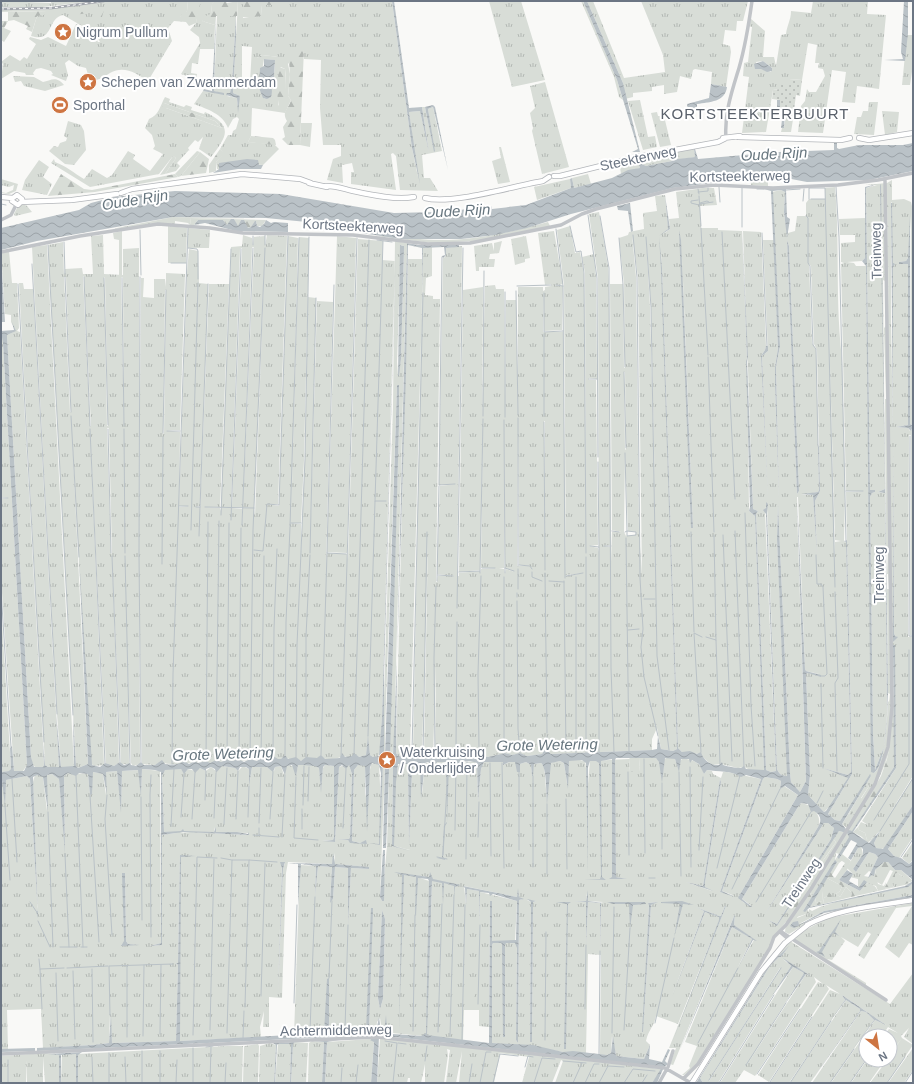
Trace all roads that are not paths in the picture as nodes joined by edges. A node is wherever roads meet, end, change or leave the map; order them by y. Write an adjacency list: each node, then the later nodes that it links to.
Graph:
1 (752, 1): 3 (street)
2 (913, 133): 3 (main road, Steekterweg)
3 (726, 138): 8 (main road, Steekterweg)
4 (913, 173): 5 (street, Kortsteekterweg)
5 (885, 179): 10 (street, Kortsteekterweg); 12 (street, Treinweg)
6 (1, 197): 7 (main road)
7 (14, 201): 8 (main road); 8 (main road, Steekterweg); 9 (street)
8 (22, 201)
9 (1, 220)
10 (1, 252)
11 (913, 900): 13 (main road)
12 (780, 931): 13 (street); 18 (street, Treinweg)
13 (789, 938): 14 (street); 20 (main road)
14 (886, 1000)
15 (673, 1051): 17 (street)
16 (1, 1054): 17 (street, Achtermiddenweg)
17 (664, 1068): 18 (street, Achtermiddenweg); 19 (street)
18 (684, 1078): 20 (street, Achtermiddenweg)
19 (659, 1083)
20 (691, 1083)

